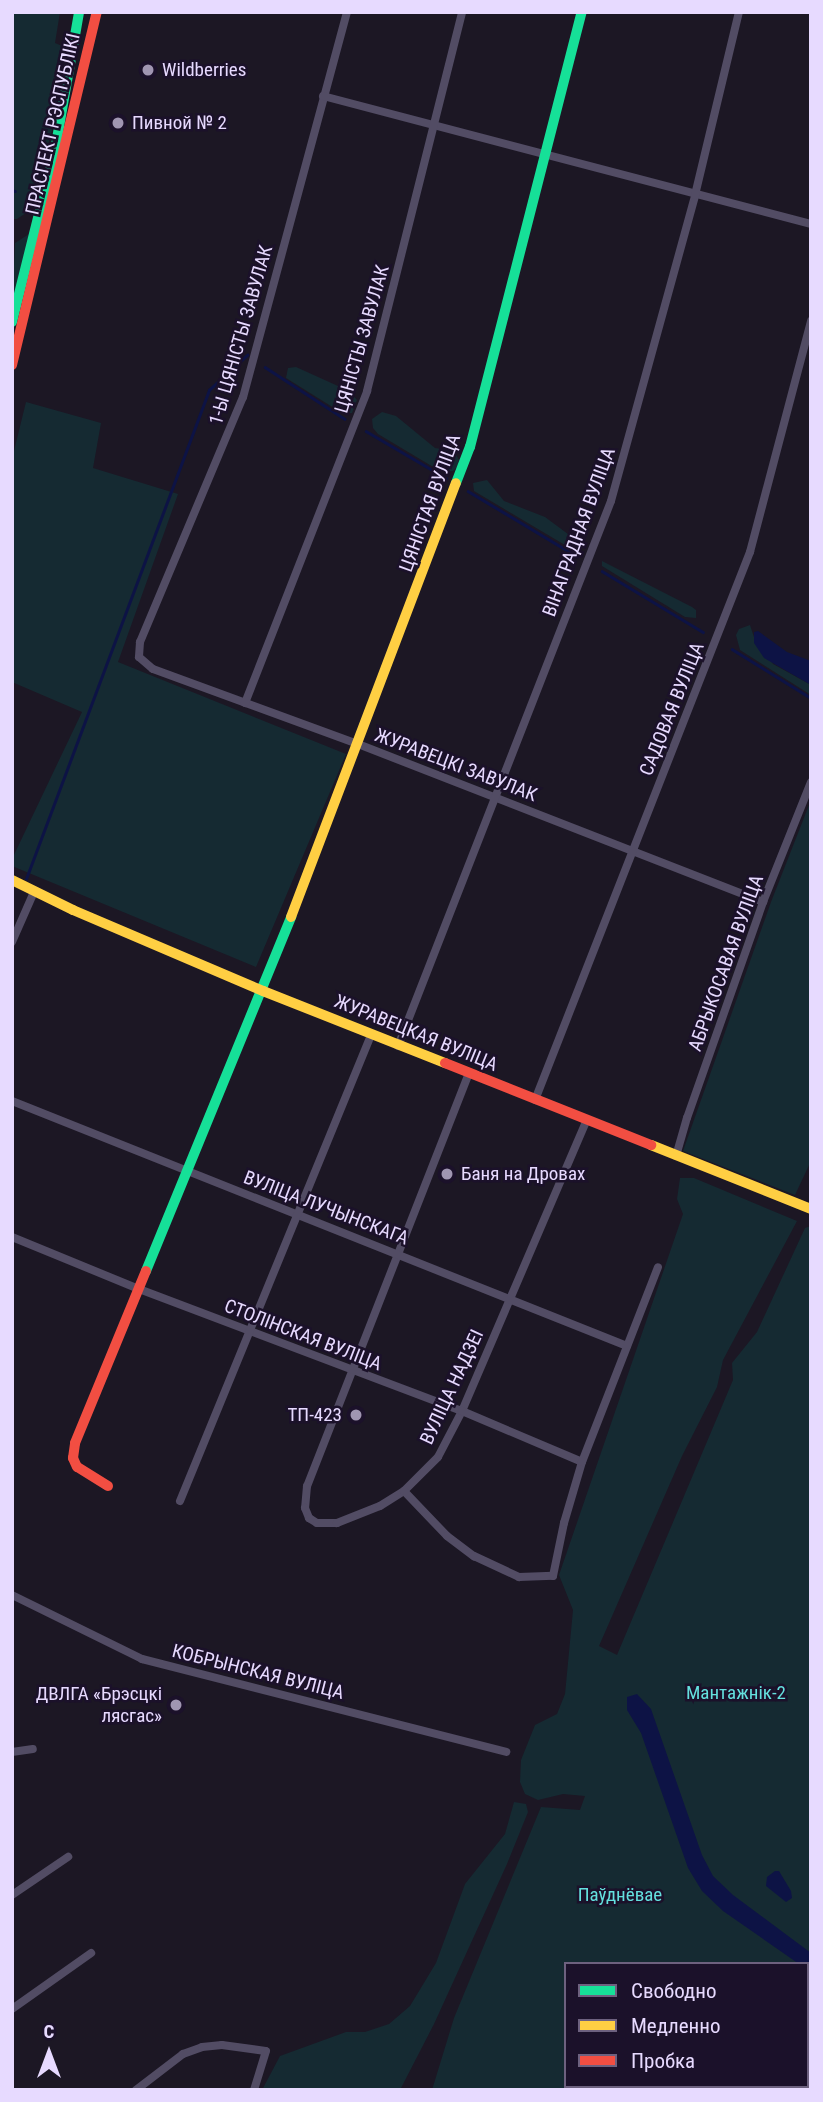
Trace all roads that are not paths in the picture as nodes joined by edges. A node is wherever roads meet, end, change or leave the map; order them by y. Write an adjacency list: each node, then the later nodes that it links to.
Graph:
1 (79, 12): 13 (street, ПРАСПЕКТ РЭСПУБЛІКІ)
2 (97, 12): 14 (street, ПРАСПЕКТ РЭСПУБЛІКІ)
3 (347, 12): 7 (street, 1-Ы ЦЯНІСТЫ ЗАВУЛАК)
4 (462, 12): 8 (street, ЦЯНІСТЫ ЗАВУЛАК)
5 (582, 12): 9 (street, ЦЯНІСТАЯ ВУЛІЦА)
6 (739, 12): 10 (street, ВІНАГРАДНАЯ ВУЛІЦА)
7 (323, 96): 8 (street); 15 (street, 1-Ы ЦЯНІСТЫ ЗАВУЛАК)
8 (434, 125): 9 (street); 16 (street, ЦЯНІСТЫ ЗАВУЛАК)
9 (546, 157): 10 (street); 17 (street, ЦЯНІСТАЯ ВУЛІЦА)
10 (695, 195): 11 (street); 19 (street, ВІНАГРАДНАЯ ВУЛІЦА)
11 (811, 223)
12 (811, 321): 20 (street, САДОВАЯ ВУЛІЦА)
13 (12, 322)
14 (12, 365)
15 (139, 657): 16 (street, ЖУРАВЕЦКІ ЗАВУЛАК)
16 (245, 703): 17 (street, ЖУРАВЕЦКІ ЗАВУЛАК)
17 (358, 744): 19 (street, ЖУРАВЕЦКІ ЗАВУЛАК); 25 (street, ЦЯНІСТАЯ ВУЛІЦА)
18 (811, 782): 23 (street, АБРЫКОСАВАЯ ВУЛІЦА)
19 (495, 796): 20 (street, ЖУРАВЕЦКІ ЗАВУЛАК); 27 (street, ВІНАГРАДНАЯ ВУЛІЦА)
20 (634, 850): 23 (street, ЖУРАВЕЦКІ ЗАВУЛАК); 29 (street, САДОВАЯ ВУЛІЦА)
21 (12, 880): 22 (street, ЖУРАВЕЦКАЯ ВУЛІЦА)
22 (34, 892): 24 (street); 25 (street, ЖУРАВЕЦКАЯ ВУЛІЦА)
23 (764, 902): 32 (street, АБРЫКОСАВАЯ ВУЛІЦА)
24 (12, 942)
25 (263, 991): 26 (street, ЖУРАВЕЦКАЯ ВУЛІЦА); 33 (street, ЦЯНІСТАЯ ВУЛІЦА)
26 (371, 1035): 27 (street, ЖУРАВЕЦКАЯ ВУЛІЦА); 35 (street)
27 (398, 1046): 28 (street, ЖУРАВЕЦКАЯ ВУЛІЦА)
28 (469, 1073): 29 (street, ЖУРАВЕЦКАЯ ВУЛІЦА); 37 (street)
29 (535, 1100): 31 (street, ЖУРАВЕЦКАЯ ВУЛІЦА)
30 (12, 1101): 33 (street, ВУЛІЦА ЛУЧЫНСКАГА)
31 (586, 1121): 32 (street, ЖУРАВЕЦКАЯ ВУЛІЦА); 40 (street, ВУЛІЦА НАДЗЕІ)
32 (676, 1156): 34 (street, ЖУРАВЕЦКАЯ ВУЛІЦА)
33 (189, 1172): 35 (street, ВУЛІЦА ЛУЧЫНСКАГА); 39 (street, ЦЯНІСТАЯ ВУЛІЦА)
34 (811, 1209)
35 (298, 1213): 37 (street, ВУЛІЦА ЛУЧЫНСКАГА); 41 (street)
36 (12, 1237): 39 (street, СТОЛІНСКАЯ ВУЛІЦА)
37 (400, 1253): 40 (street, ВУЛІЦА ЛУЧЫНСКАГА); 43 (street)
38 (658, 1267): 42 (street)
39 (139, 1289): 41 (street, СТОЛІНСКАЯ ВУЛІЦА); 46 (street, ЦЯНІСТАЯ ВУЛІЦА)
40 (511, 1297): 42 (street, ВУЛІЦА ЛУЧЫНСКАГА); 44 (street, ВУЛІЦА НАДЗЕІ)
41 (249, 1331): 43 (street, СТОЛІНСКАЯ ВУЛІЦА); 48 (street)
42 (627, 1346): 45 (street)
43 (351, 1371): 44 (street, СТОЛІНСКАЯ ВУЛІЦА); 47 (street, ВУЛІЦА НАДЗЕІ)
44 (462, 1411): 45 (street, СТОЛІНСКАЯ ВУЛІЦА); 47 (street, ВУЛІЦА НАДЗЕІ)
45 (582, 1462): 47 (street)
46 (108, 1486)
47 (404, 1491)
48 (180, 1501)
49 (12, 1595): 52 (street, КОБРЫНСКАЯ ВУЛІЦА)
50 (33, 1749): 51 (street)
51 (12, 1752)
52 (506, 1752)
53 (68, 1857): 54 (street)
54 (12, 1895)
55 (91, 1953): 56 (street)
56 (12, 2009)
57 (136, 2090): 58 (street)
58 (254, 2090)

